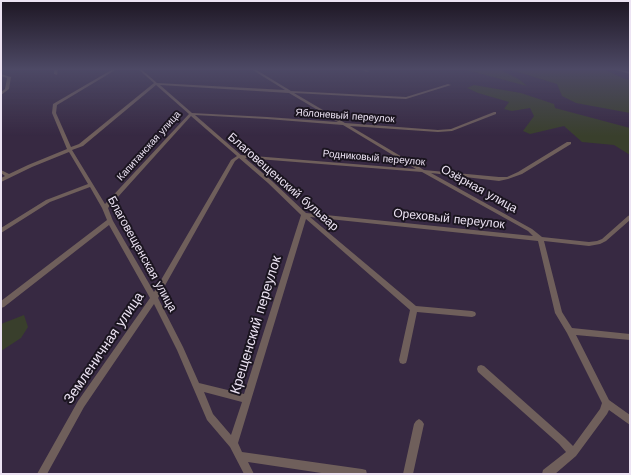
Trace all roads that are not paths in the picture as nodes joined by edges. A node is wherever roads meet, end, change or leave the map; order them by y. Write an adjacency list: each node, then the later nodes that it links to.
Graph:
1 (77, 91): 11 (street, Благовещенская улица)
2 (146, 91): 11 (street)
3 (164, 91): 8 (street, Благовещенский бульвар)
4 (275, 91): 6 (street)
5 (429, 91): 6 (street)
6 (289, 92): 9 (street, Озёрная улица)
7 (495, 113): 9 (street, Яблоневый переулок)
8 (191, 114): 9 (street, Яблоневый переулок); 12 (street, Благовещенский бульвар); 18 (street, Капитанская улица)
9 (348, 126): 14 (street, Озёрная улица)
10 (569, 143): 14 (street, Родниковый переулок)
11 (70, 150): 15 (street); 17 (street, Благовещенская улица)
12 (239, 156): 14 (street, Родниковый переулок); 19 (street, Благовещенский бульвар); 24 (street, Земленичная улица)
13 (1, 171): 15 (street)
14 (423, 171): 23 (street, Озёрная улица)
15 (9, 176): 16 (street)
16 (1, 180)
17 (90, 185): 18 (street, Благовещенская улица); 22 (street)
18 (106, 208): 21 (street, Благовещенская улица)
19 (304, 215): 23 (street, Ореховый переулок); 26 (street, Благовещенский бульвар); 33 (street, Крещенский переулок)
20 (630, 217): 23 (street, Ореховый переулок)
21 (110, 221): 24 (street, Благовещенская улица); 25 (street)
22 (1, 231)
23 (540, 240): 28 (street)
24 (154, 298): 32 (street, Благовещенская улица); 40 (street, Земленичная улица)
25 (1, 305)
26 (414, 309): 27 (street); 30 (street)
27 (472, 314)
28 (570, 331): 29 (street); 34 (street)
29 (630, 336)
30 (403, 360)
31 (481, 369): 38 (street)
32 (198, 387): 33 (street); 37 (street, Благовещенская улица)
33 (247, 399): 37 (street, Крещенский переулок)
34 (606, 403): 35 (street); 38 (street)
35 (630, 420)
36 (419, 424): 43 (street)
37 (233, 444): 39 (street, Благовещенская улица)
38 (573, 453): 44 (street)
39 (239, 456): 41 (street, Благовещенская улица); 42 (street)
40 (42, 474)
41 (249, 474)
42 (362, 474)
43 (408, 474)
44 (547, 474)

